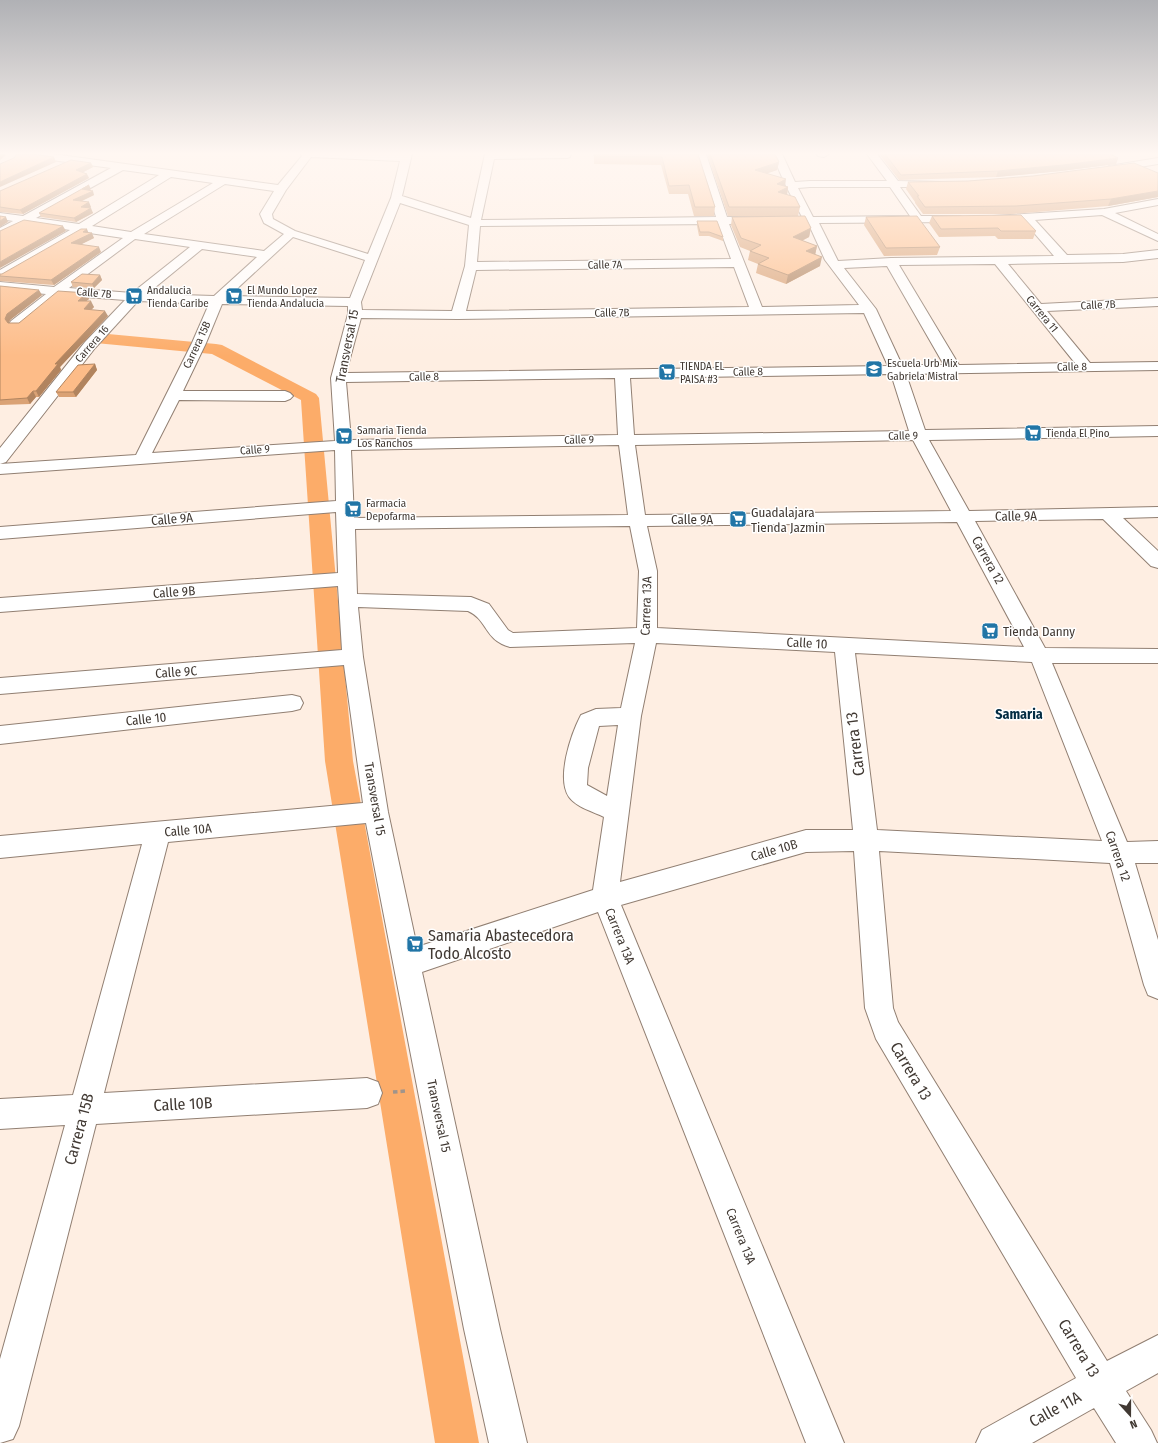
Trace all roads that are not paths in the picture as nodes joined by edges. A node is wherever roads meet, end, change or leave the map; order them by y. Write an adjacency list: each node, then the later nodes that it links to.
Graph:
1 (20, 221): 14 (street)
2 (32, 221): 13 (street)
3 (92, 221): 13 (street)
4 (157, 221): 16 (street)
5 (269, 221): 15 (street)
6 (387, 221): 21 (street, Transversal 15)
7 (558, 221): 12 (street)
8 (724, 221): 25 (street)
9 (817, 221): 26 (street, Carrera 12)
10 (1030, 221): 22 (street)
11 (1123, 221): 17 (street)
12 (476, 222): 27 (street)
13 (81, 228): 16 (street); 28 (street)
14 (0, 233)
15 (291, 233): 20 (street, Carrera 15B); 21 (street)
16 (134, 235): 18 (street); 30 (street)
17 (1158, 238)
18 (200, 245): 20 (street); 31 (street, Carrera 16)
19 (1158, 254): 22 (street)
20 (265, 255): 32 (street, Carrera 15B)
21 (373, 259): 34 (street, Transversal 15)
22 (1064, 259): 23 (street)
23 (999, 261): 24 (street); 35 (street, Carrera 11)
24 (891, 262): 26 (street); 42 (street)
25 (738, 263): 27 (street, Calle 7A); 37 (street)
26 (835, 265): 36 (street, Carrera 12)
27 (471, 266): 38 (street)
28 (0, 275)
29 (0, 286): 30 (street, Calle 7B)
30 (58, 290): 31 (street, Calle 7B); 39 (street)
31 (135, 296): 32 (street, Calle 7B); 53 (street, Carrera 16)
32 (217, 300): 34 (street, Calle 7B); 46 (street, Carrera 15B)
33 (1158, 302): 35 (street, Calle 7B)
34 (355, 308): 38 (street, Calle 7B); 45 (street, Transversal 15)
35 (1037, 308): 41 (street, Carrera 11)
36 (868, 309): 37 (street, Calle 7B); 43 (street, Carrera 12)
37 (757, 311): 38 (street, Calle 7B)
38 (458, 315)
39 (16, 324)
40 (1158, 366): 41 (street, Calle 8)
41 (1086, 367): 42 (street, Calle 8)
42 (954, 369): 43 (street, Calle 8)
43 (897, 370): 44 (street, Calle 8); 49 (street, Carrera 12)
44 (622, 374): 45 (street, Calle 8); 50 (street, Carrera 13A)
45 (338, 378): 51 (street, Transversal 15)
46 (172, 395): 47 (street); 52 (street, Carrera 15B)
47 (285, 396)
48 (1158, 431): 49 (street, Calle 9)
49 (919, 436): 50 (street, Calle 9); 58 (street, Carrera 12)
50 (626, 439): 51 (street, Calle 9); 59 (street, Carrera 13A)
51 (335, 445): 52 (street, Calle 9); 55 (street, Transversal 15)
52 (142, 458): 54 (street, Calle 9)
53 (0, 459)
54 (0, 469)
55 (339, 512): 59 (street, Calle 9A); 60 (street, Calle 9A); 62 (street, Transversal 15)
56 (1158, 512): 57 (street, Calle 9A)
57 (1107, 513): 58 (street, Calle 9A); 61 (street)
58 (965, 517): 59 (street, Calle 9A); 67 (street, Carrera 12)
59 (637, 519): 65 (street, Carrera 13A)
60 (0, 533)
61 (1158, 562)
62 (337, 585): 63 (street, Calle 9B); 64 (street, Calle 9B); 69 (street, Transversal 15)
63 (471, 604): 65 (street, Calle 10)
64 (0, 605)
65 (647, 635): 66 (street, Calle 10); 72 (street, Carrera 13A)
66 (844, 645): 67 (street, Calle 10); 77 (street, Carrera 13)
67 (1040, 655): 68 (street, Calle 10); 80 (street, Carrera 12)
68 (1158, 656)
69 (338, 659): 70 (street, Calle 9C); 75 (street, Transversal 15)
70 (0, 686)
71 (292, 703): 73 (street, Calle 10)
72 (630, 716): 74 (street, Carrera 13A); 74 (street)
73 (0, 735)
74 (617, 812): 81 (street, Carrera 13A)
75 (369, 813): 76 (street, Calle 10A); 82 (street, Transversal 15)
76 (158, 832): 78 (street, Calle 10A); 85 (street, Carrera 15B)
77 (866, 840): 80 (street, Calle 10B); 81 (street, Calle 10B); 88 (street, Carrera 13)
78 (0, 847)
79 (1158, 852): 80 (street, Calle 10B)
80 (1119, 853): 83 (street, Carrera 12)
81 (605, 898): 82 (street, Calle 10B); 91 (street, Carrera 13A)
82 (406, 964): 90 (street, Transversal 15)
83 (1158, 985)
84 (367, 1093): 85 (street, Calle 10B)
85 (84, 1109): 86 (street, Calle 10B); 89 (street, Carrera 15B)
86 (0, 1114)
87 (1158, 1353): 88 (street, Calle 11A)
88 (1100, 1384): 92 (street, Calle 11A); 93 (street, Carrera 13)
89 (0, 1426)
90 (505, 1442)
91 (825, 1443)
92 (995, 1443)
93 (1138, 1443)

